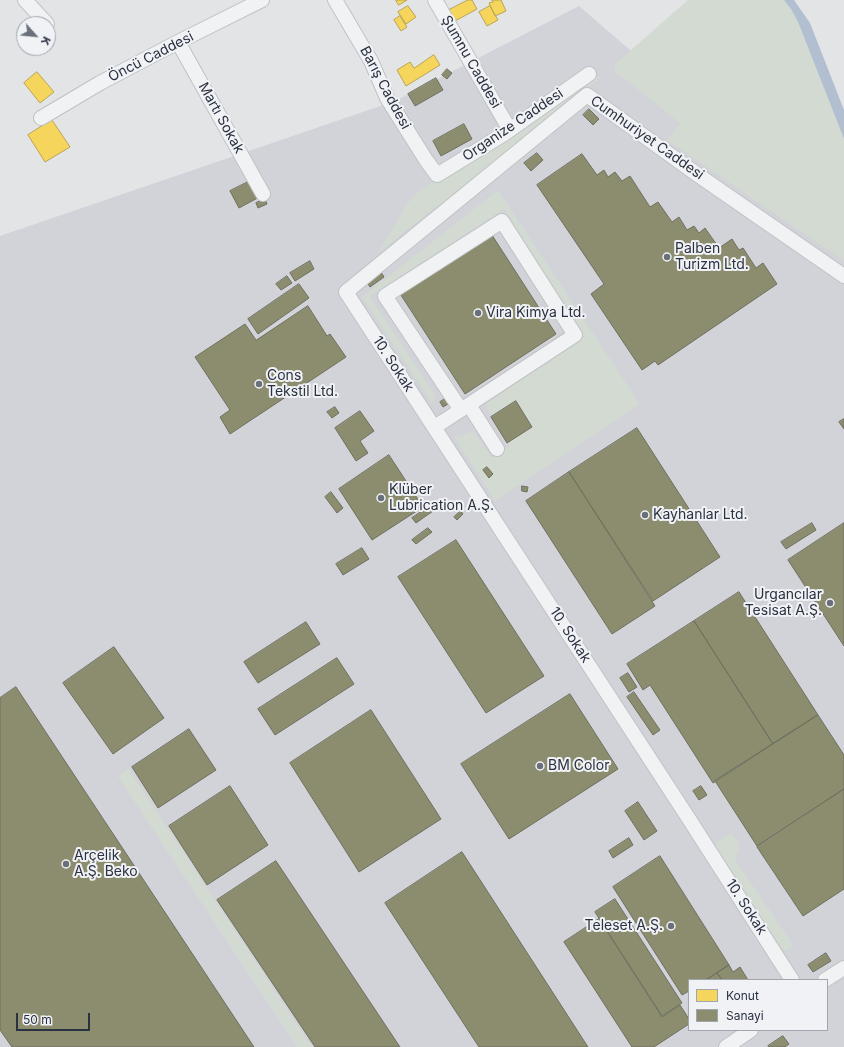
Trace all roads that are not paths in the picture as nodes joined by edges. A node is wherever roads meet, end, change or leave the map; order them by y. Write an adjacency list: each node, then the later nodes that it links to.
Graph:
1 (25, 0): 6 (street)
2 (262, 0): 5 (street, Öncü Caddesi)
3 (335, 0): 11 (street, Barış Caddesi)
4 (435, 0): 10 (street, Şumnu Caddesi)
5 (244, 4): 7 (street, Öncü Caddesi)
6 (40, 16)
7 (178, 42): 9 (street, Öncü Caddesi); 12 (street, Martı Sokak)
8 (589, 74): 11 (street, Organize Caddesi)
9 (41, 118)
10 (507, 125)
11 (437, 175)
12 (264, 194)
13 (844, 276): 14 (street, Cumhuriyet Caddesi)
14 (346, 292): 16 (street, 10. Sokak)
15 (465, 407): 15 (street); 16 (street); 17 (street)
16 (434, 427): 19 (street, 10. Sokak)
17 (497, 449)
18 (844, 968): 20 (street)
19 (791, 979)
20 (827, 979)
21 (749, 1031): 22 (street)
22 (726, 1047)

